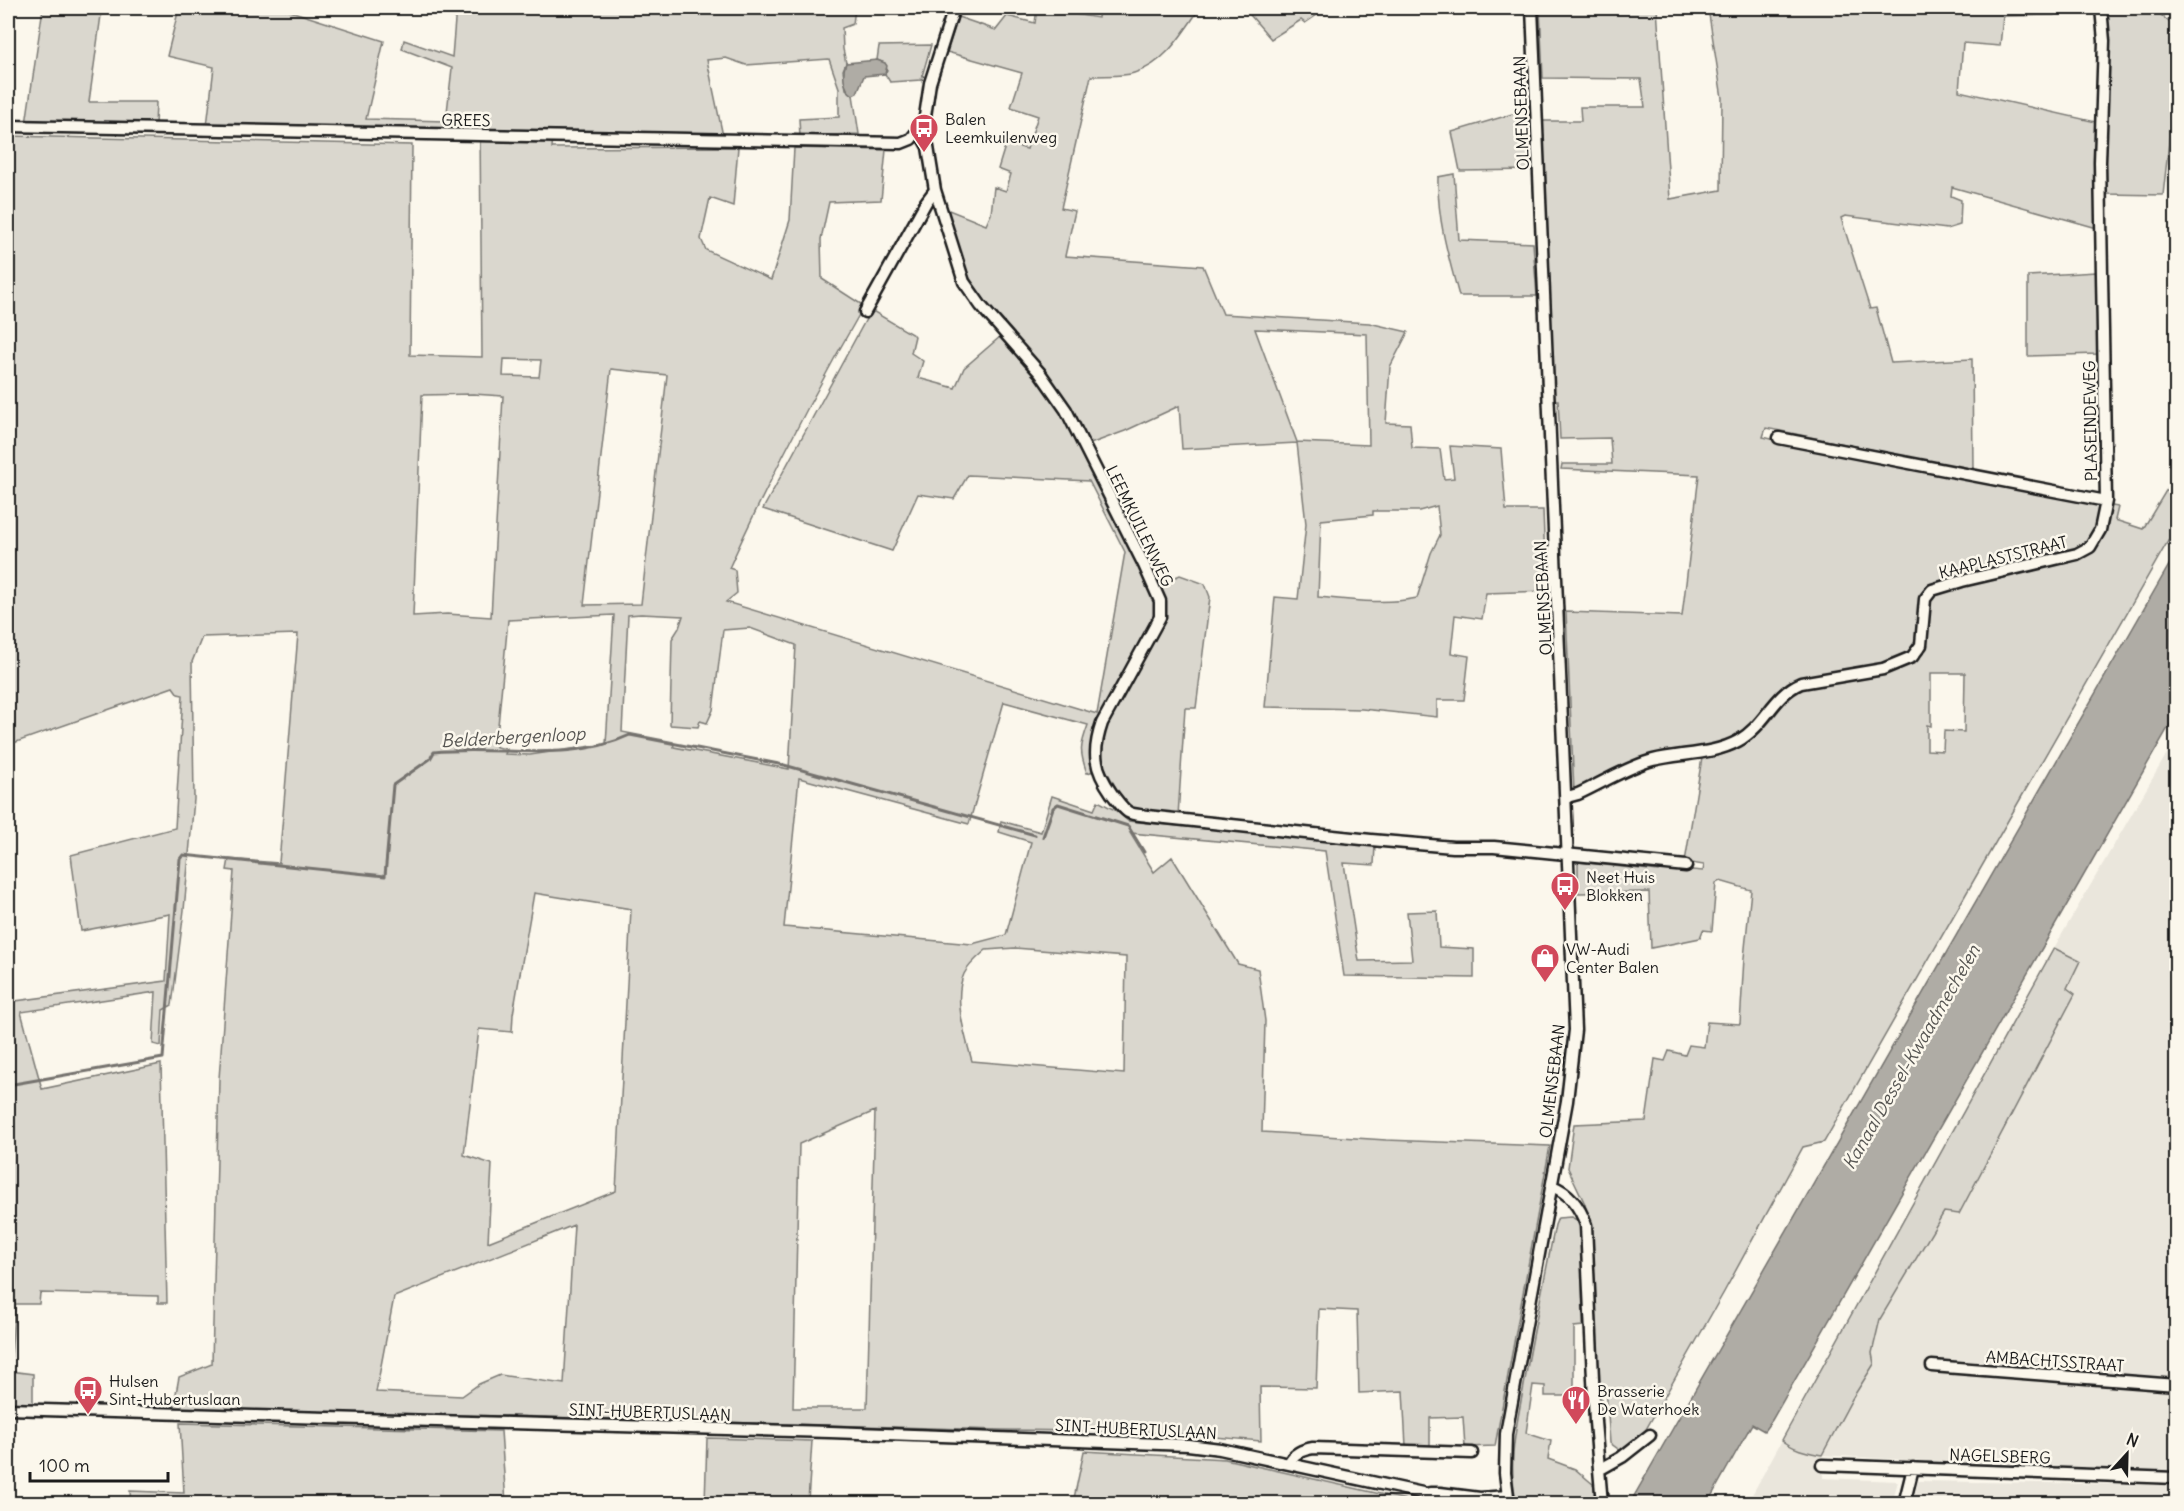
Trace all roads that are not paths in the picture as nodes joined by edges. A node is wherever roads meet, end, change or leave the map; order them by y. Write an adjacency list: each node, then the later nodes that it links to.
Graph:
1 (954, 8): 5 (street)
2 (1532, 8): 10 (street, OLMENSEBAAN)
3 (2101, 8): 9 (street, PLASEINDEWEG)
4 (8, 126): 5 (street, GREES)
5 (919, 131): 6 (street, LEEMKUILENWEG)
6 (935, 190): 7 (street); 11 (street, LEEMKUILENWEG)
7 (865, 312)
8 (1779, 438): 9 (street, PLASEINDEWEG)
9 (2106, 501): 10 (street, KAAPLASTSTRAAT)
10 (1567, 797): 11 (street, OLMENSEBAAN)
11 (1569, 855): 12 (street, LEEMKUILENWEG); 13 (street, OLMENSEBAAN)
12 (1686, 866)
13 (1552, 1186): 22 (street); 25 (street, OLMENSEBAAN)
14 (1932, 1366): 15 (street, AMBACHTSSTRAAT)
15 (2176, 1385)
16 (8, 1409): 19 (street, SINT-HUBERTUSLAAN)
17 (1650, 1435): 22 (street)
18 (1472, 1453): 19 (street)
19 (1289, 1463): 24 (street, SINT-HUBERTUSLAAN)
20 (1822, 1465): 21 (street, NAGELSBERG)
21 (1913, 1468): 23 (street, NAGELSBERG); 28 (street)
22 (1599, 1470): 27 (street)
23 (2176, 1478)
24 (1427, 1494): 25 (street, SINT-HUBERTUSLAAN); 26 (street, SINT-HUBERTUSLAAN)
25 (1508, 1500)
26 (1449, 1503)
27 (1602, 1503)
28 (1904, 1503)

